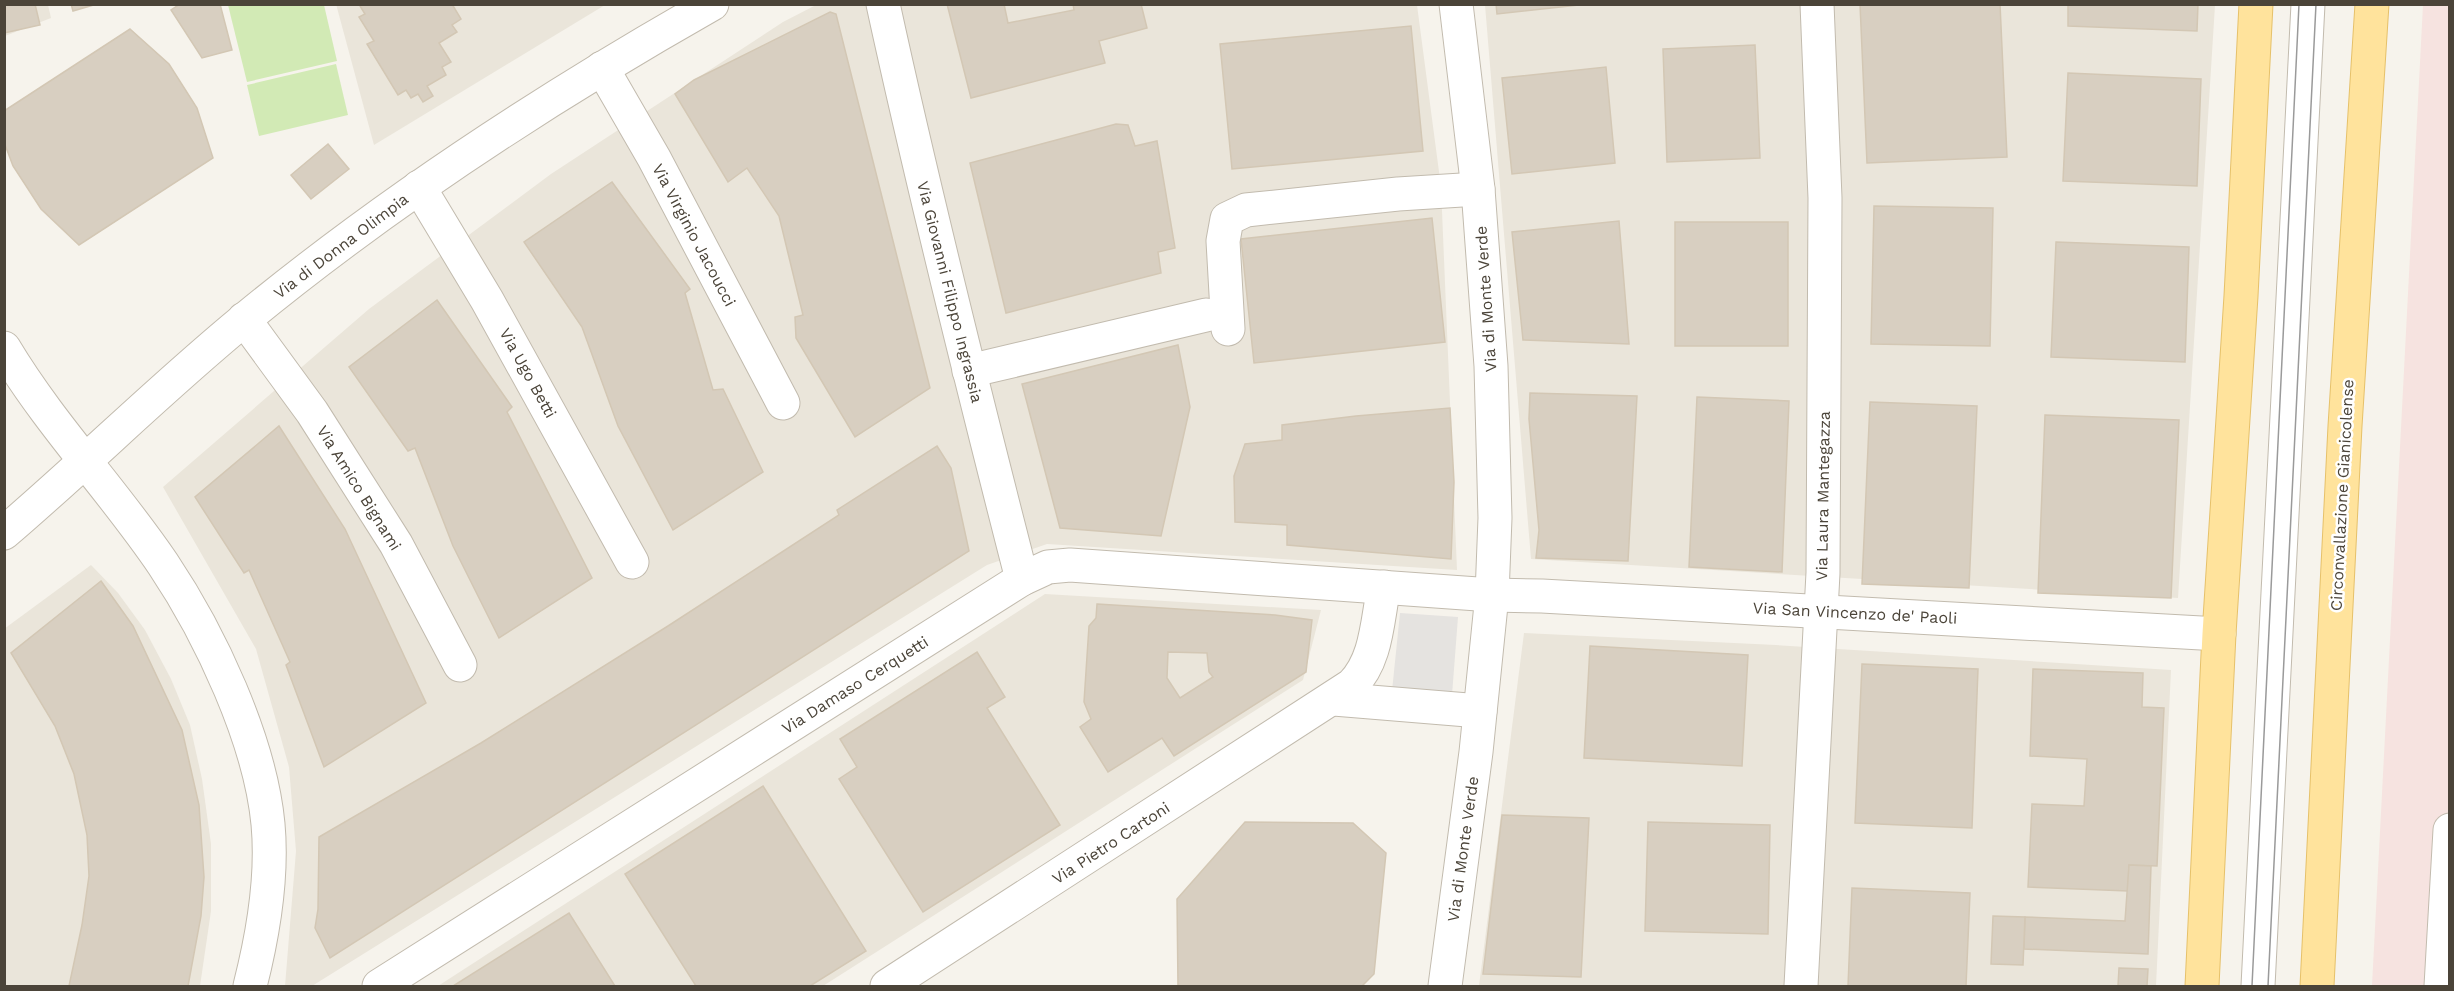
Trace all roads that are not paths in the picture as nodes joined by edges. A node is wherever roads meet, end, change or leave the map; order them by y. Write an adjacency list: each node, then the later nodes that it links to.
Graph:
1 (712, 4): 8 (street, Via di Donna Olimpia)
2 (883, 4): 13 (street, Via Giovanni Filippo Ingrassia)
3 (1456, 4): 10 (street, Via di Monte Verde)
4 (1817, 4): 21 (street, Via Laura Mantegazza)
5 (2256, 4): 22 (main road)
6 (2308, 4): 33 (street)
7 (2372, 4): 34 (main road, Circonvallazione Gianicolense)
8 (602, 68): 9 (street, Via di Donna Olimpia); 14 (street, Via Virginio Jacoucci)
9 (419, 187): 11 (street, Via di Donna Olimpia); 17 (street, Via Ugo Betti)
10 (1478, 189): 13 (street); 20 (street, Via di Monte Verde)
11 (244, 319): 15 (street, Via di Donna Olimpia); 23 (street, Via Amico Bignami)
12 (4, 348): 15 (street)
13 (969, 371): 18 (street, Via Giovanni Filippo Ingrassia)
14 (783, 403)
15 (84, 462): 16 (street, Via di Donna Olimpia); 27 (street)
16 (4, 533)
17 (632, 562)
18 (1022, 579): 19 (street, Via Damaso Cerquetti); 28 (street, Via Damaso Cerquetti)
19 (1384, 587): 20 (street, Via San Vincenzo de' Paoli); 24 (street, Via Pietro Cartoni)
20 (1492, 595): 21 (street, Via San Vincenzo de' Paoli); 25 (street, Via di Monte Verde)
21 (1821, 612): 22 (street, Via San Vincenzo de' Paoli); 31 (street, Via Laura Mantegazza)
22 (2219, 634): 32 (main road)
23 (460, 665)
24 (1334, 699): 25 (street); 29 (street, Via Pietro Cartoni)
25 (1480, 711): 30 (street, Via di Monte Verde)
26 (2450, 830): 35 (street)
27 (250, 987)
28 (379, 987)
29 (887, 987)
30 (1445, 987)
31 (1801, 987)
32 (2202, 987)
33 (2258, 987)
34 (2317, 987)
35 (2441, 987)

